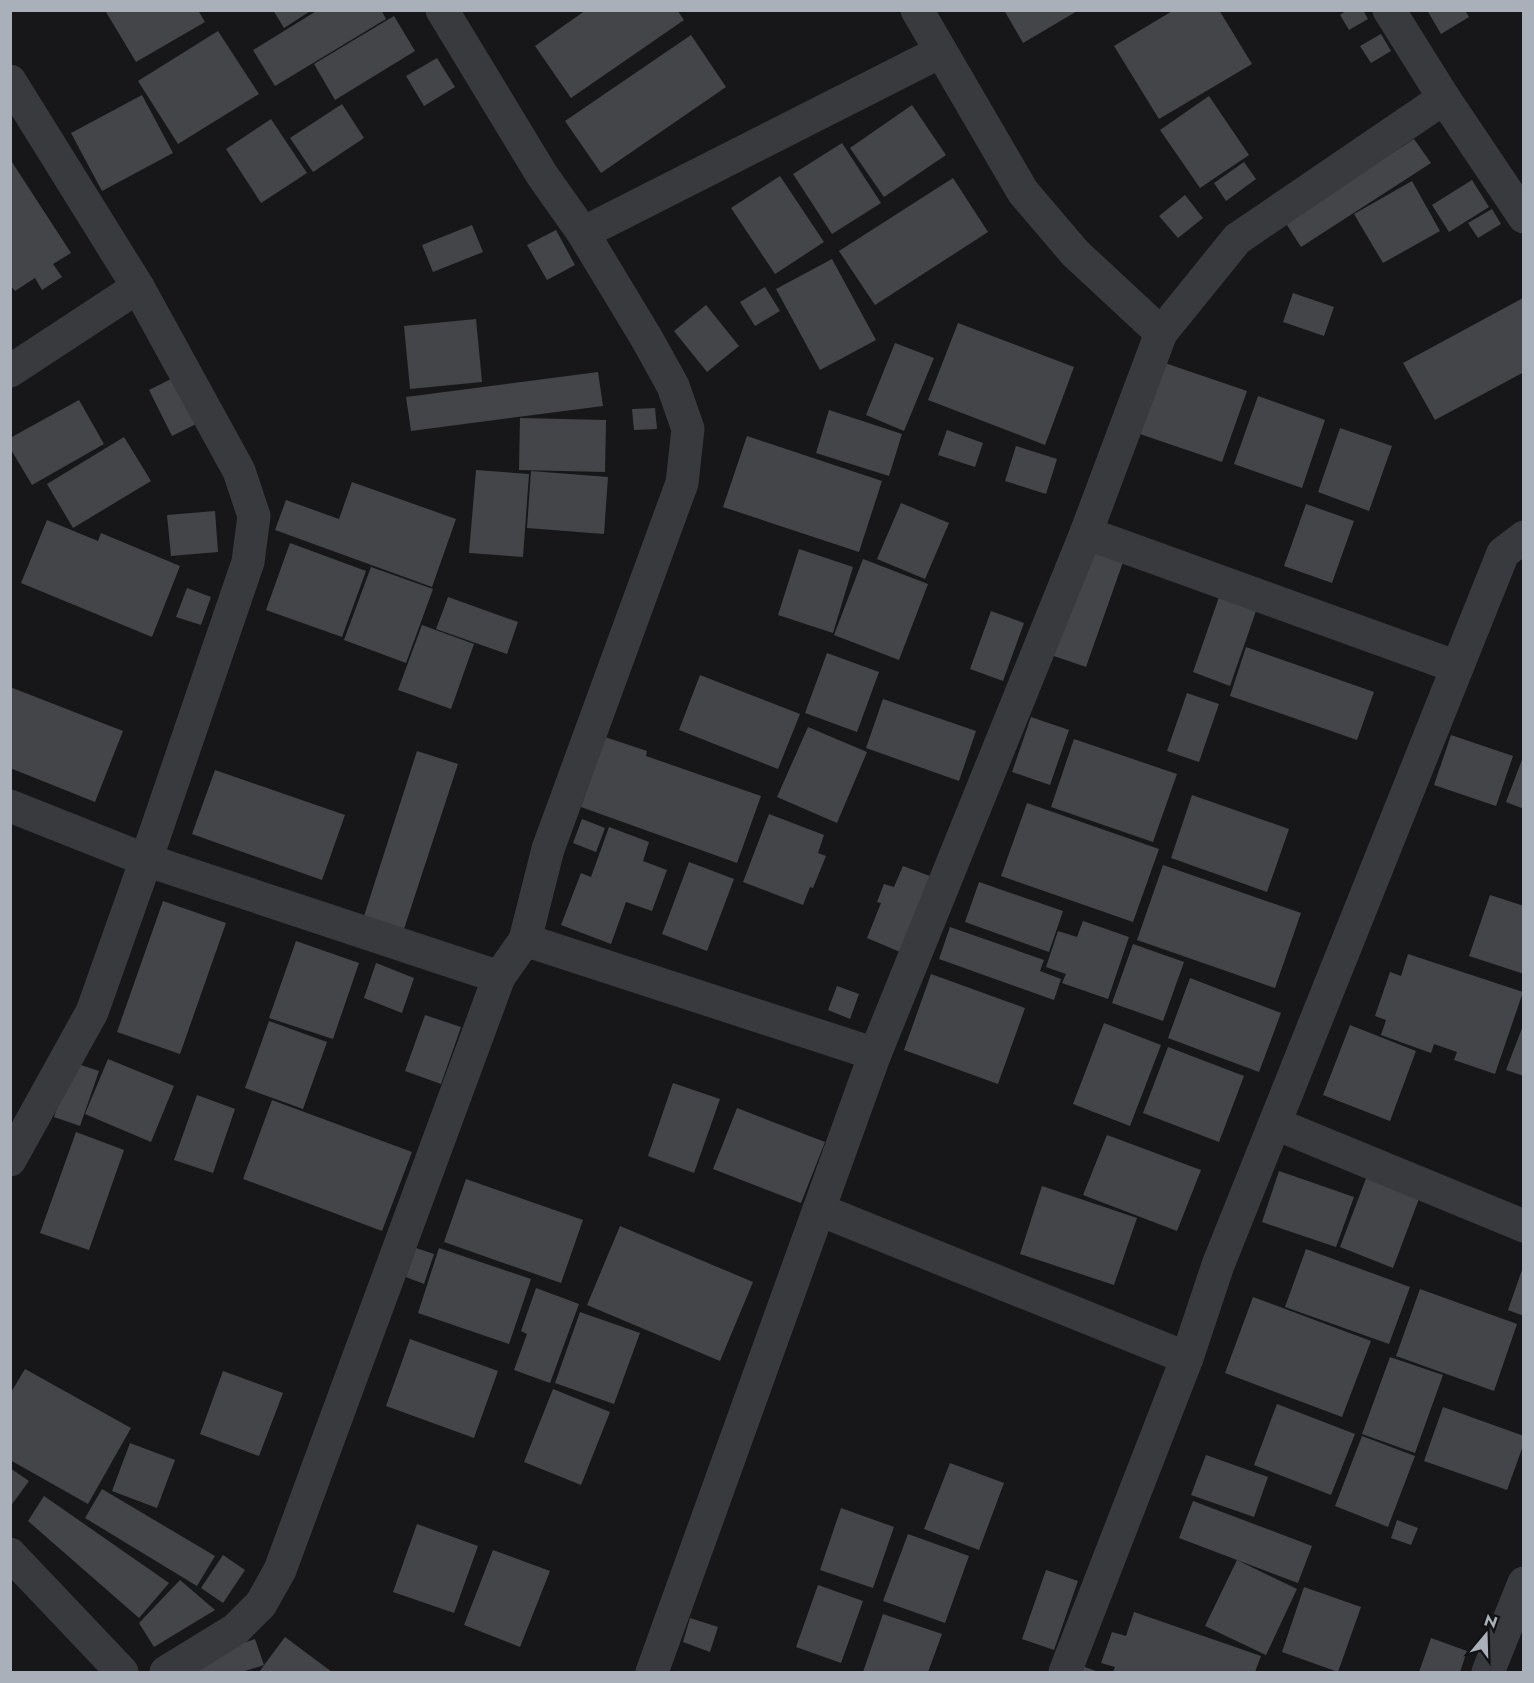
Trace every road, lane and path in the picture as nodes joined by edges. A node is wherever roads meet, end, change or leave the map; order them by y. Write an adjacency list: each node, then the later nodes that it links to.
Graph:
1 (442, 10): 8 (street)
2 (917, 10): 4 (street)
3 (1389, 10): 6 (street)
4 (940, 52): 8 (street); 10 (street)
5 (10, 81): 9 (street)
6 (1444, 98): 7 (street); 10 (street)
7 (1524, 217)
8 (583, 234): 17 (street)
9 (138, 287): 11 (street); 16 (street)
10 (1161, 333): 12 (street)
11 (10, 371)
12 (1086, 533): 14 (street); 19 (street)
13 (1524, 537): 14 (street)
14 (1457, 667): 20 (street)
15 (10, 806): 16 (street)
16 (146, 860): 18 (street); 21 (street)
17 (525, 940): 18 (street); 19 (street)
18 (499, 977): 28 (street)
19 (875, 1054): 22 (street)
20 (1276, 1124): 23 (street); 24 (street)
21 (10, 1160)
22 (820, 1210): 24 (street); 29 (street)
23 (1524, 1226)
24 (1187, 1358): 30 (street)
25 (10, 1554): 27 (street)
26 (1524, 1583): 31 (street)
27 (122, 1672)
28 (166, 1672)
29 (652, 1672)
30 (1065, 1672)
31 (1488, 1672)

